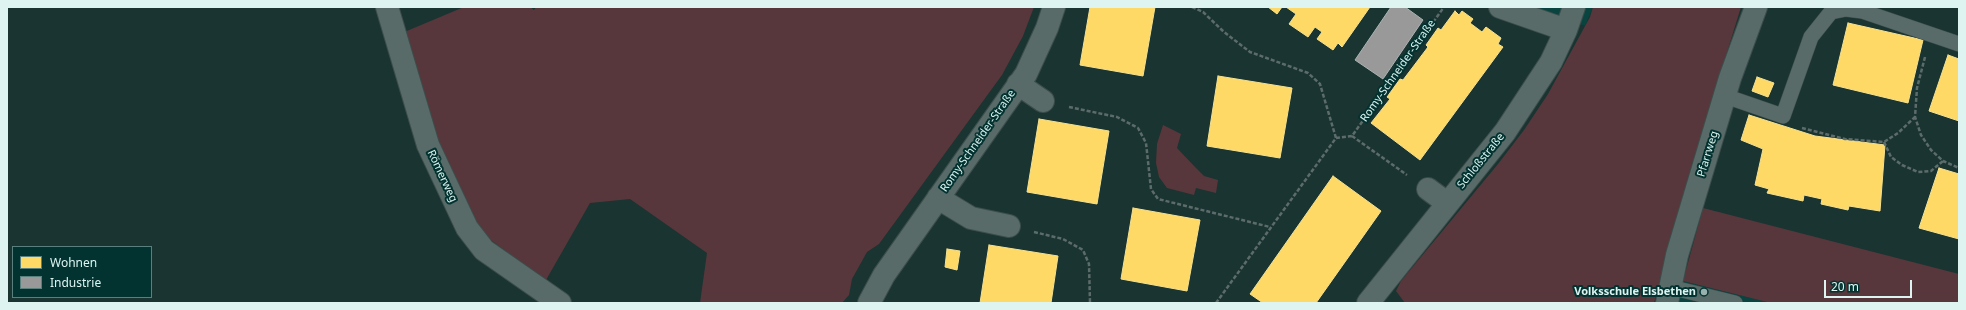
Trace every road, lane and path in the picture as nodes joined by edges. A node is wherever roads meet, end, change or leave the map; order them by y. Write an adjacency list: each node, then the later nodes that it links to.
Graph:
1 (387, 7): 27 (street, Römerweg)
2 (1054, 7): 11 (street, Romy-Schneider-Straße)
3 (1192, 7): 17 (path)
4 (1444, 7): 16 (path, Romy-Schneider-Straße)
5 (1500, 7): 8 (street)
6 (1574, 7): 8 (street, Schloßstraße)
7 (1756, 7): 12 (street, Pfarrweg)
8 (1566, 30): 23 (street, Schloßstraße)
9 (1931, 35): 10 (lane); 14 (lane); 15 (path)
10 (1959, 44)
11 (1018, 84): 13 (street, Romy-Schneider-Straße); 22 (street, Romy-Schneider-Straße)
12 (1725, 96): 14 (lane); 26 (street, Pfarrweg)
13 (1043, 101): 25 (path)
14 (1782, 116): 18 (path)
15 (1915, 117): 18 (path); 19 (path)
16 (1352, 136): 17 (path); 21 (path)
17 (1336, 138): 25 (path)
18 (1884, 142): 19 (path)
19 (1943, 161): 20 (path)
20 (1959, 168)
21 (1428, 189): 23 (street)
22 (938, 198): 24 (street, Romy-Schneider-Straße); 28 (street, Romy-Schneider-Straße)
23 (1447, 203): 31 (street, Schloßstraße)
24 (1009, 226): 29 (path)
25 (1270, 227): 30 (path)
26 (1668, 295): 32 (lane)
27 (560, 303)
28 (869, 303)
29 (1090, 303)
30 (1216, 303)
31 (1368, 303)
32 (1735, 303)

